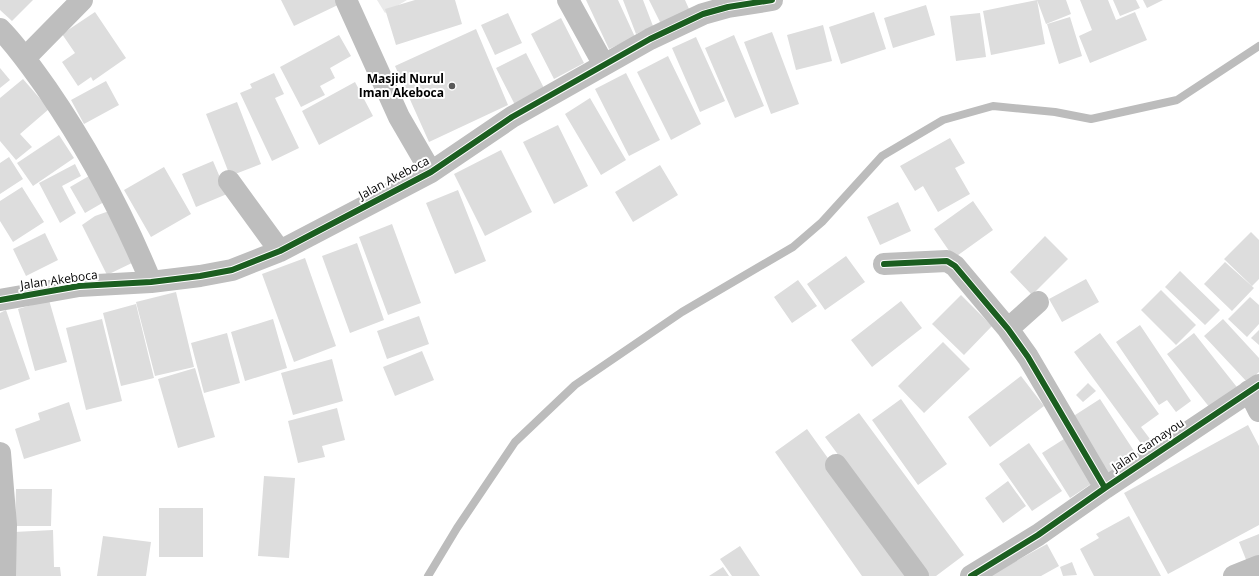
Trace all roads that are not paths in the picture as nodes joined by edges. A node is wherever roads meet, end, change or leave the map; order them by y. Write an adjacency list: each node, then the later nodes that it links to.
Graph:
1 (82, 0): 7 (street)
2 (346, 0): 9 (street)
3 (568, 0): 8 (street)
4 (772, 0): 5 (street, Jalan Akeboca)
5 (727, 4): 8 (street, Jalan Akeboca)
6 (0, 29): 7 (street)
7 (25, 58): 13 (street)
8 (604, 65): 9 (street, Jalan Akeboca)
9 (431, 172): 11 (street, Jalan Akeboca)
10 (229, 181): 11 (street)
11 (280, 251): 13 (street, Jalan Akeboca)
12 (884, 264): 16 (street)
13 (151, 282): 14 (street, Jalan Akeboca)
14 (0, 300)
15 (1038, 302): 16 (street)
16 (1008, 329): 21 (street)
17 (1254, 388): 18 (street); 21 (street, Jalan Gamayou)
18 (1259, 411)
19 (0, 453): 23 (street)
20 (836, 465): 24 (street)
21 (1104, 488): 25 (street, Jalan Gamayou)
22 (1259, 566): 26 (street)
23 (6, 576)
24 (918, 576)
25 (970, 576)
26 (1234, 576)

